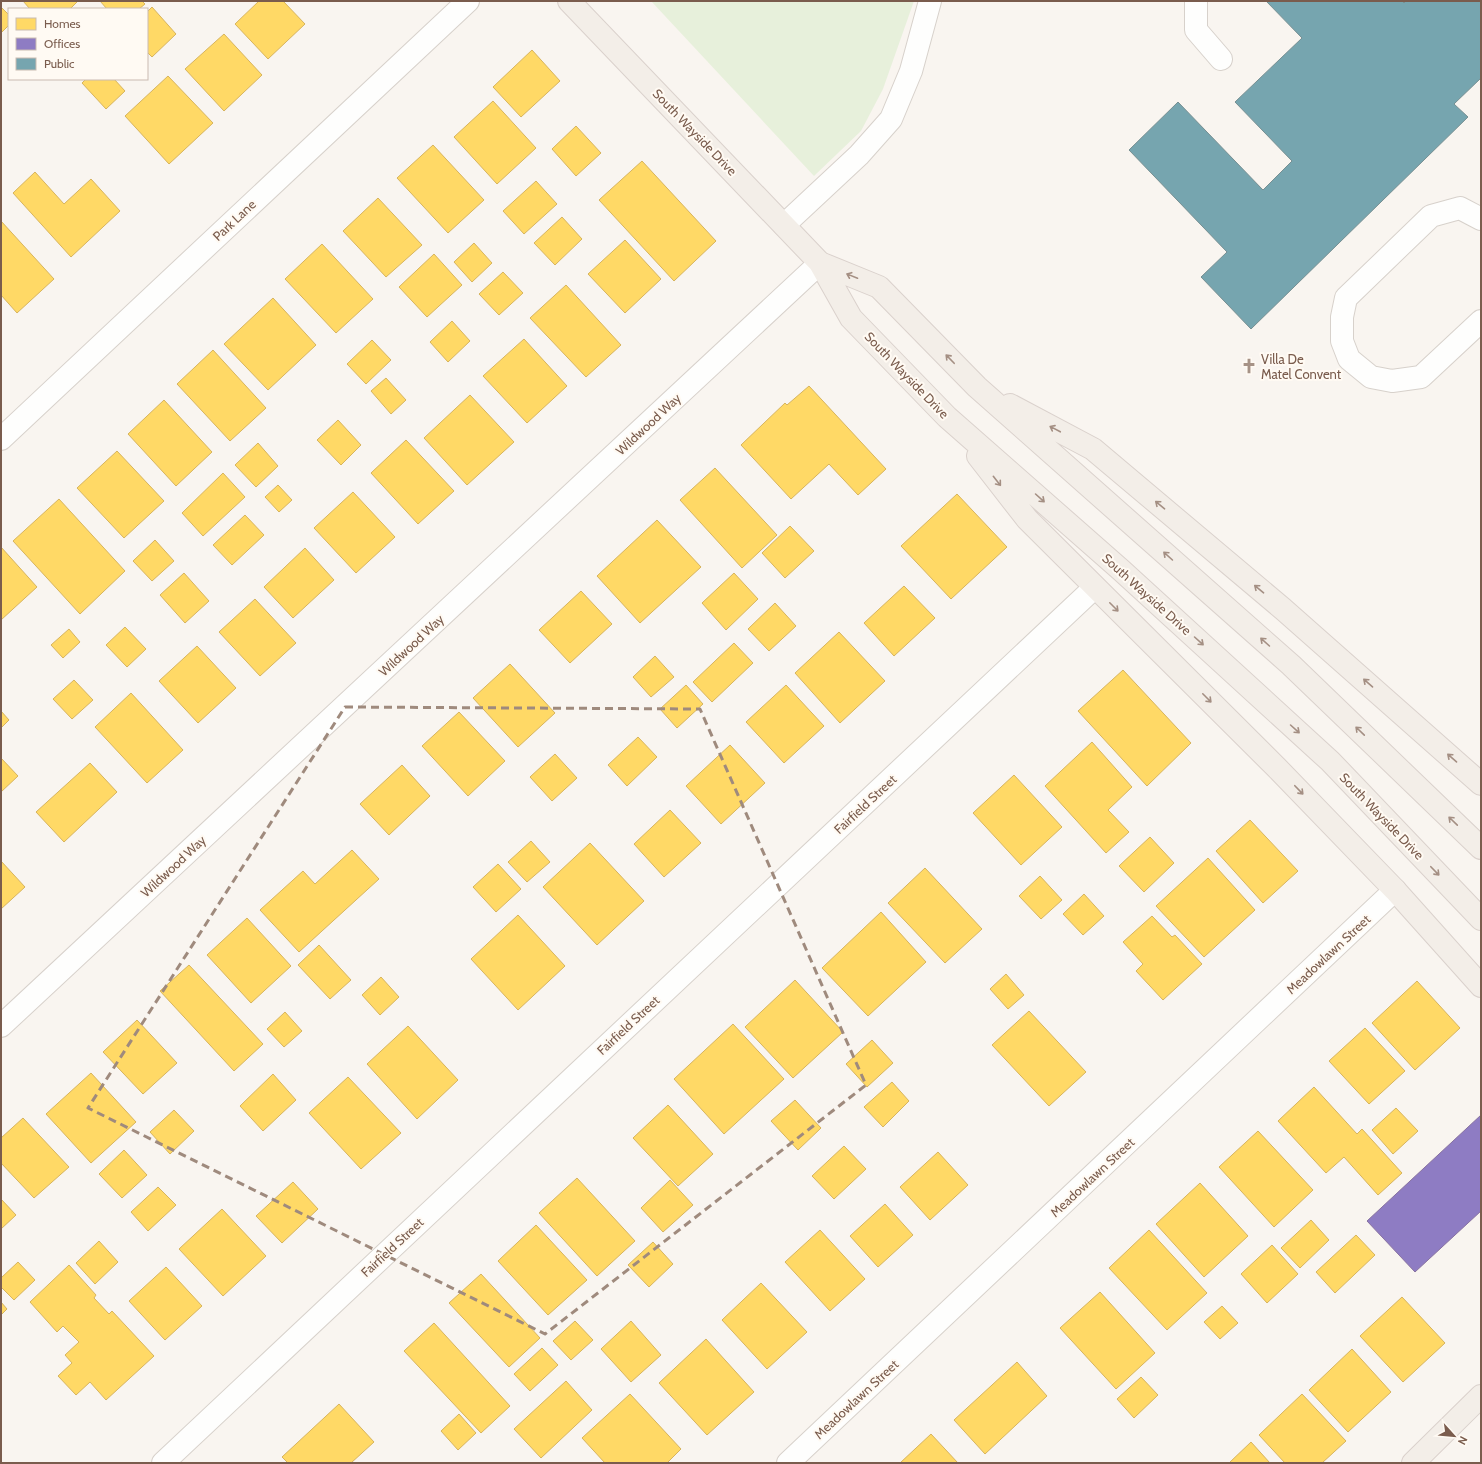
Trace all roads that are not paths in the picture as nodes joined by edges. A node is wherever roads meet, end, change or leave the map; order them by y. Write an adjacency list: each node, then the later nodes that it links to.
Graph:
1 (468, 1): 12 (street, Park Lane)
2 (569, 1): 7 (main road, South Wayside Drive)
3 (930, 1): 7 (street)
4 (1196, 1): 5 (street)
5 (1221, 59)
6 (1481, 219): 9 (street)
7 (784, 225): 8 (main road, South Wayside Drive)
8 (820, 263): 10 (main road, South Wayside Drive, one-way to 8); 11 (main road, South Wayside Drive); 19 (street, Wildwood Way)
9 (1481, 321)
10 (977, 387): 14 (main road, one-way to 10); 15 (main road, South Wayside Drive, one-way to 10)
11 (947, 417): 13 (main road, one-way to 13); 17 (main road, South Wayside Drive, one-way to 17)
12 (1, 439)
13 (1094, 588): 16 (main road, one-way to 16); 21 (street, Fairfield Street)
14 (1481, 784)
15 (1481, 848)
16 (1395, 890): 18 (main road); 22 (street, Meadowlawn Street)
17 (1481, 920)
18 (1481, 986)
19 (1, 1026)
20 (1481, 1396): 23 (main road)
21 (162, 1463)
22 (788, 1463)
23 (1413, 1463)

